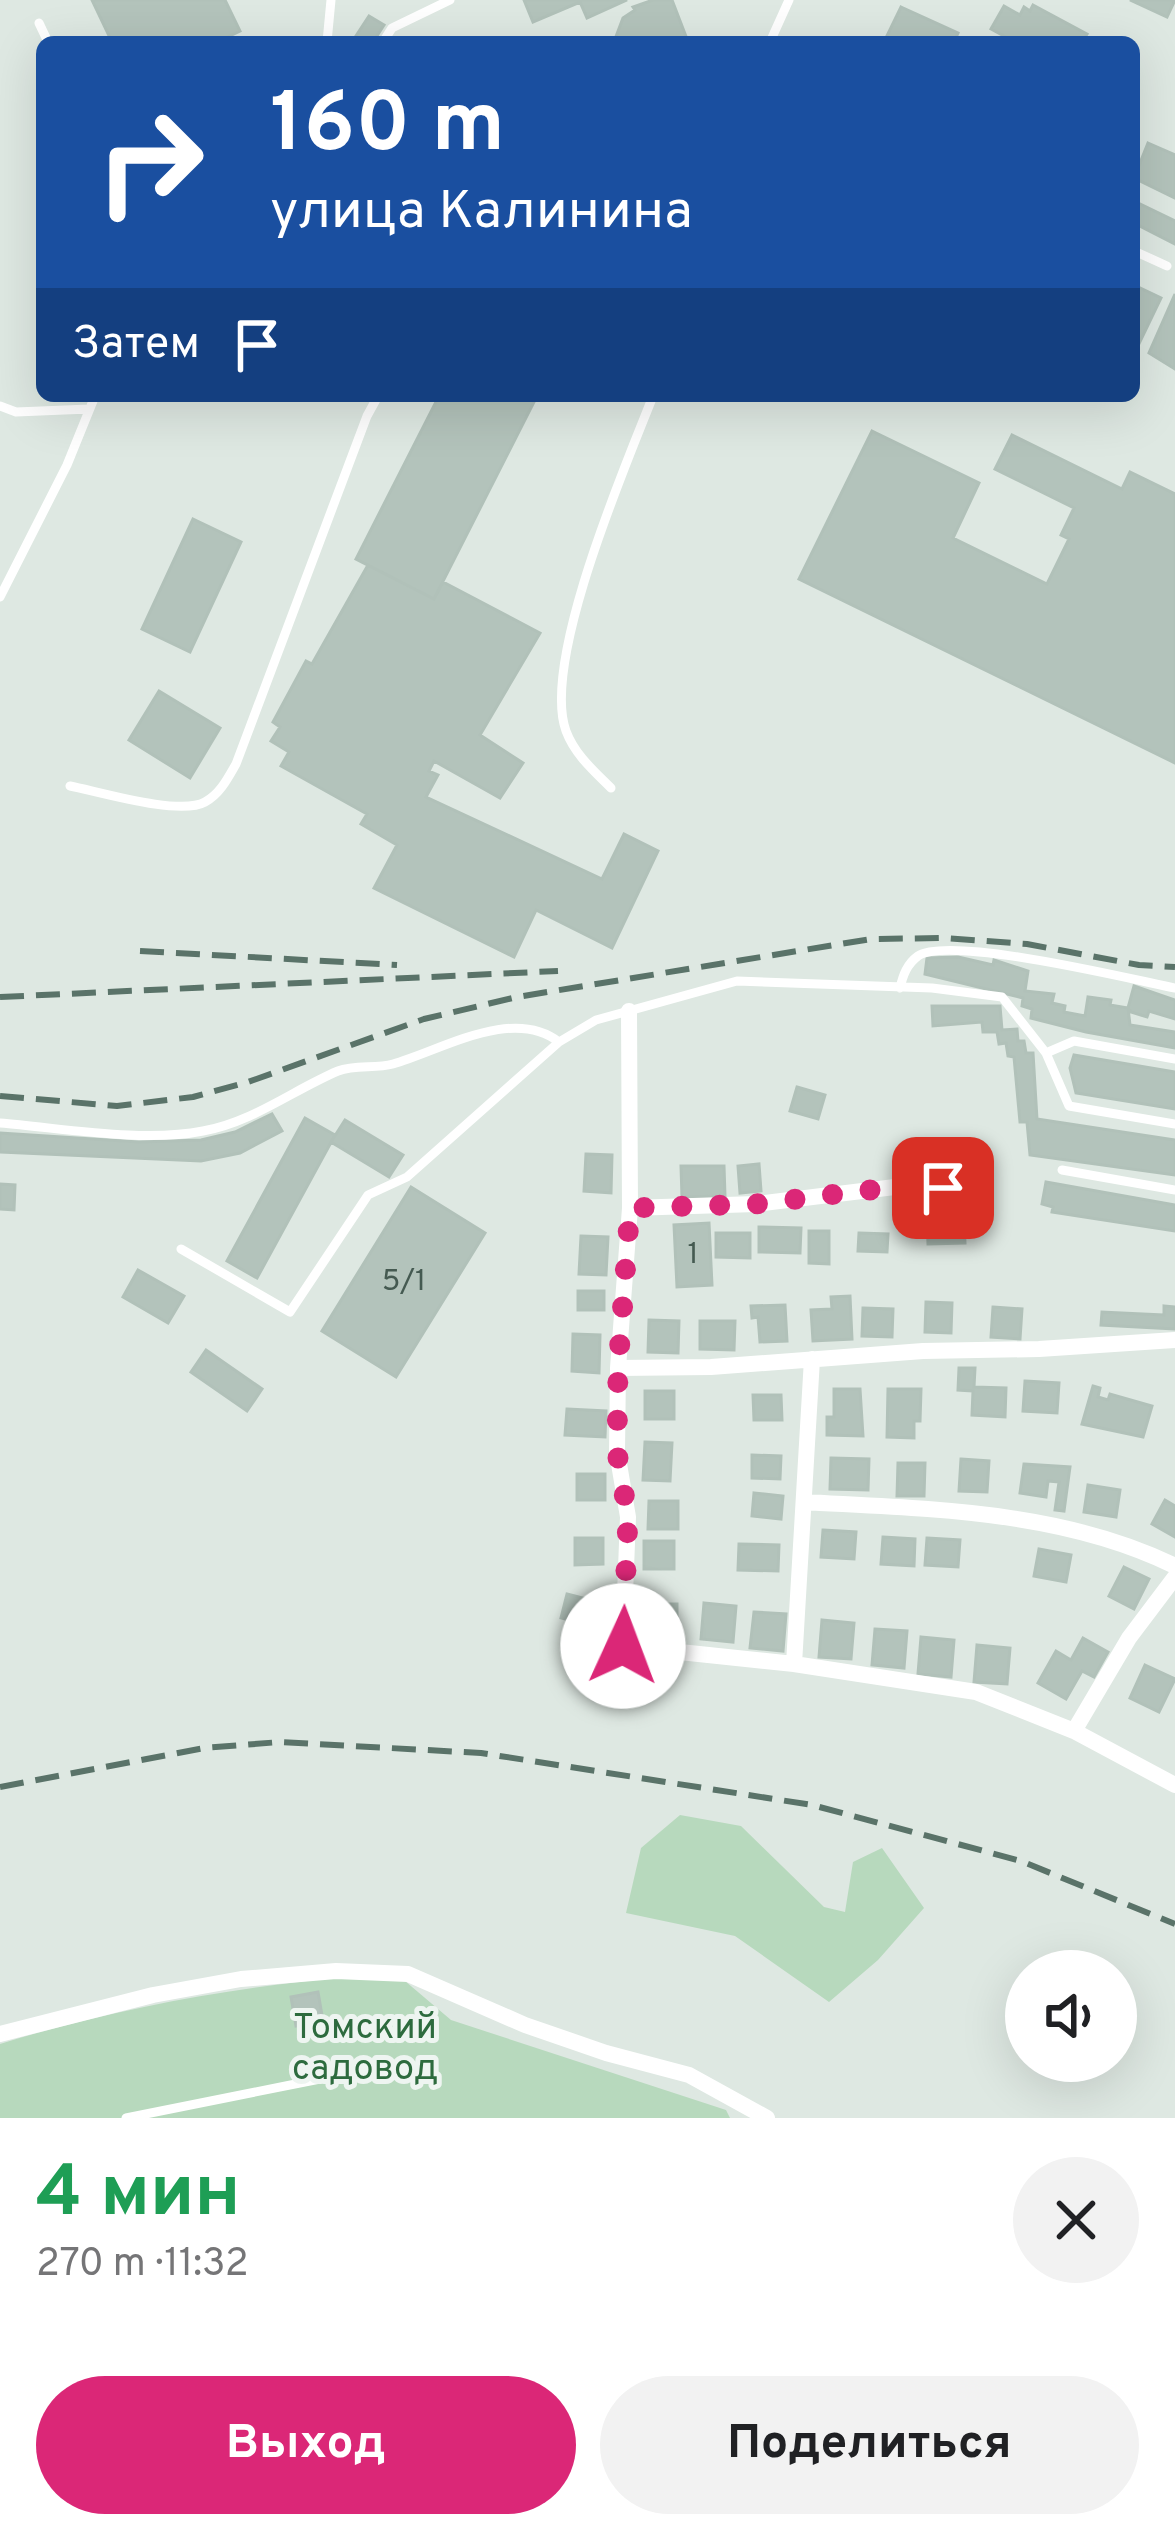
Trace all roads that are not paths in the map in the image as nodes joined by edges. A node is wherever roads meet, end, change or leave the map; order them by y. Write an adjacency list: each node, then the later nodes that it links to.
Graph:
1 (331, 0): 6 (lane)
2 (450, 0): 7 (lane)
3 (789, 0): 8 (lane)
4 (39, 23): 5 (lane)
5 (46, 36)
6 (328, 36)
7 (387, 36)
8 (776, 36)
9 (1140, 254): 10 (lane)
10 (1167, 266)
11 (92, 402): 15 (lane)
12 (375, 402): 17 (lane)
13 (650, 402): 18 (lane)
14 (0, 406): 15 (lane)
15 (89, 409): 16 (lane)
16 (0, 597)
17 (70, 786)
18 (611, 788)
19 (900, 988): 20 (lane); 21 (lane); 23 (lane)
20 (1175, 988)
21 (629, 1011): 22 (lane); 30 (street)
22 (559, 1042): 25 (lane); 31 (lane)
23 (1046, 1053): 24 (lane); 26 (lane)
24 (1175, 1059)
25 (0, 1124)
26 (1175, 1124)
27 (1062, 1170): 28 (lane)
28 (1175, 1190)
29 (974, 1191): 30 (street)
30 (630, 1208): 34 (street)
31 (181, 1249)
32 (1175, 1340): 33 (street)
33 (812, 1359): 34 (street); 35 (street)
34 (618, 1368): 38 (street)
35 (804, 1502): 36 (street); 38 (street)
36 (1175, 1566)
37 (1175, 1577): 39 (street)
38 (794, 1664): 39 (street)
39 (1074, 1731): 40 (street)
40 (1175, 1785)
41 (0, 2035): 44 (street)
42 (340, 2075): 43 (lane)
43 (126, 2118)
44 (766, 2118)

